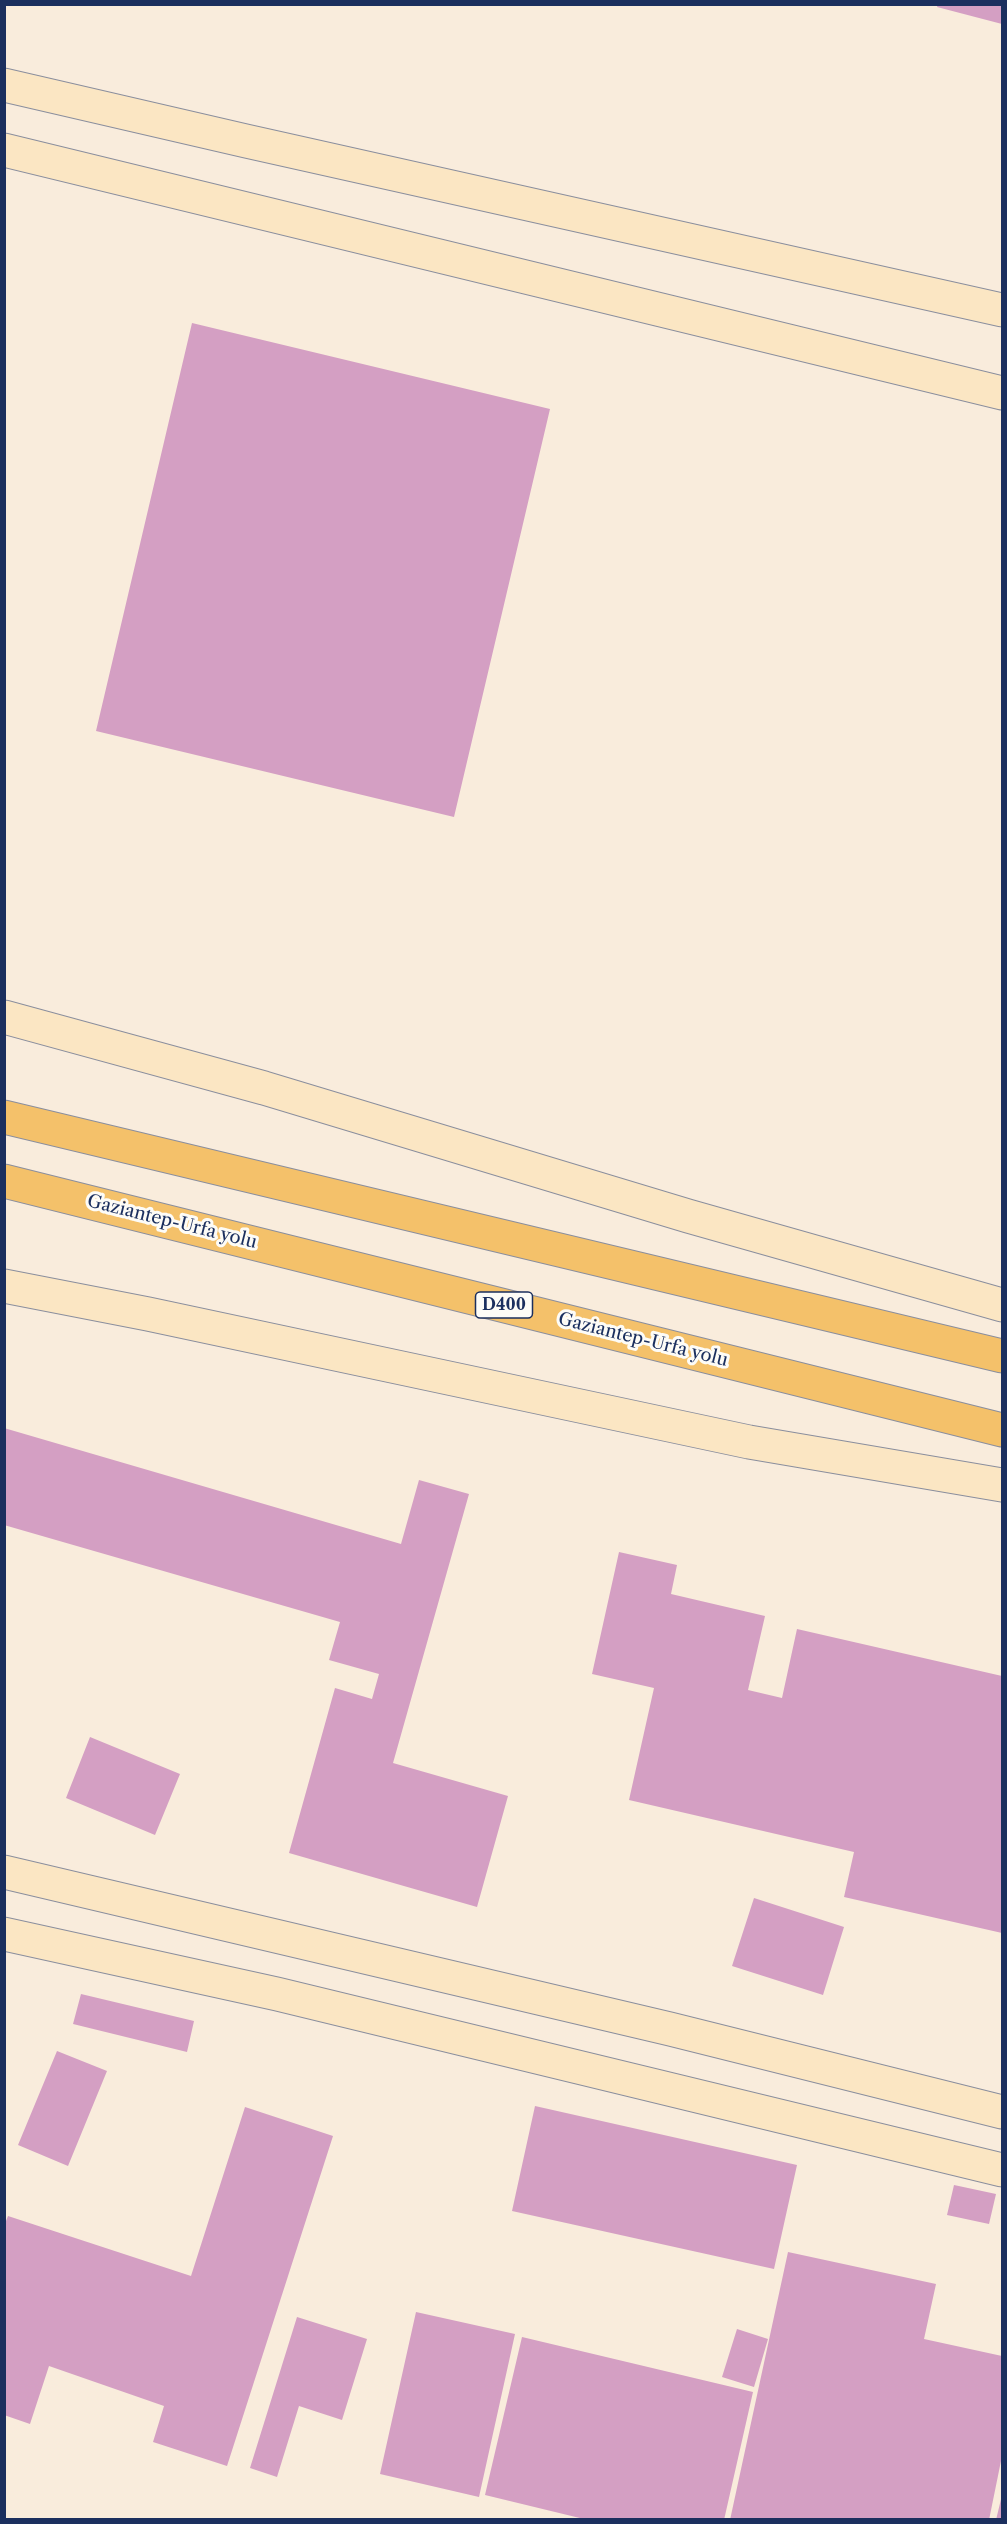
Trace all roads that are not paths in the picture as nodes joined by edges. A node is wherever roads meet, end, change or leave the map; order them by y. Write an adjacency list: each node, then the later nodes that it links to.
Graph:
1 (4, 84): 3 (street)
2 (4, 150): 4 (street)
3 (1002, 310)
4 (1002, 393)
5 (4, 1017): 9 (street)
6 (4, 1117): 10 (highway)
7 (4, 1181): 11 (highway, Gaziantep-Urfa yolu / D400)
8 (4, 1286): 12 (street)
9 (1002, 1305)
10 (1002, 1356)
11 (1002, 1430)
12 (1002, 1485)
13 (4, 1872): 15 (street)
14 (4, 1934): 16 (street)
15 (1002, 2112)
16 (1002, 2170)

